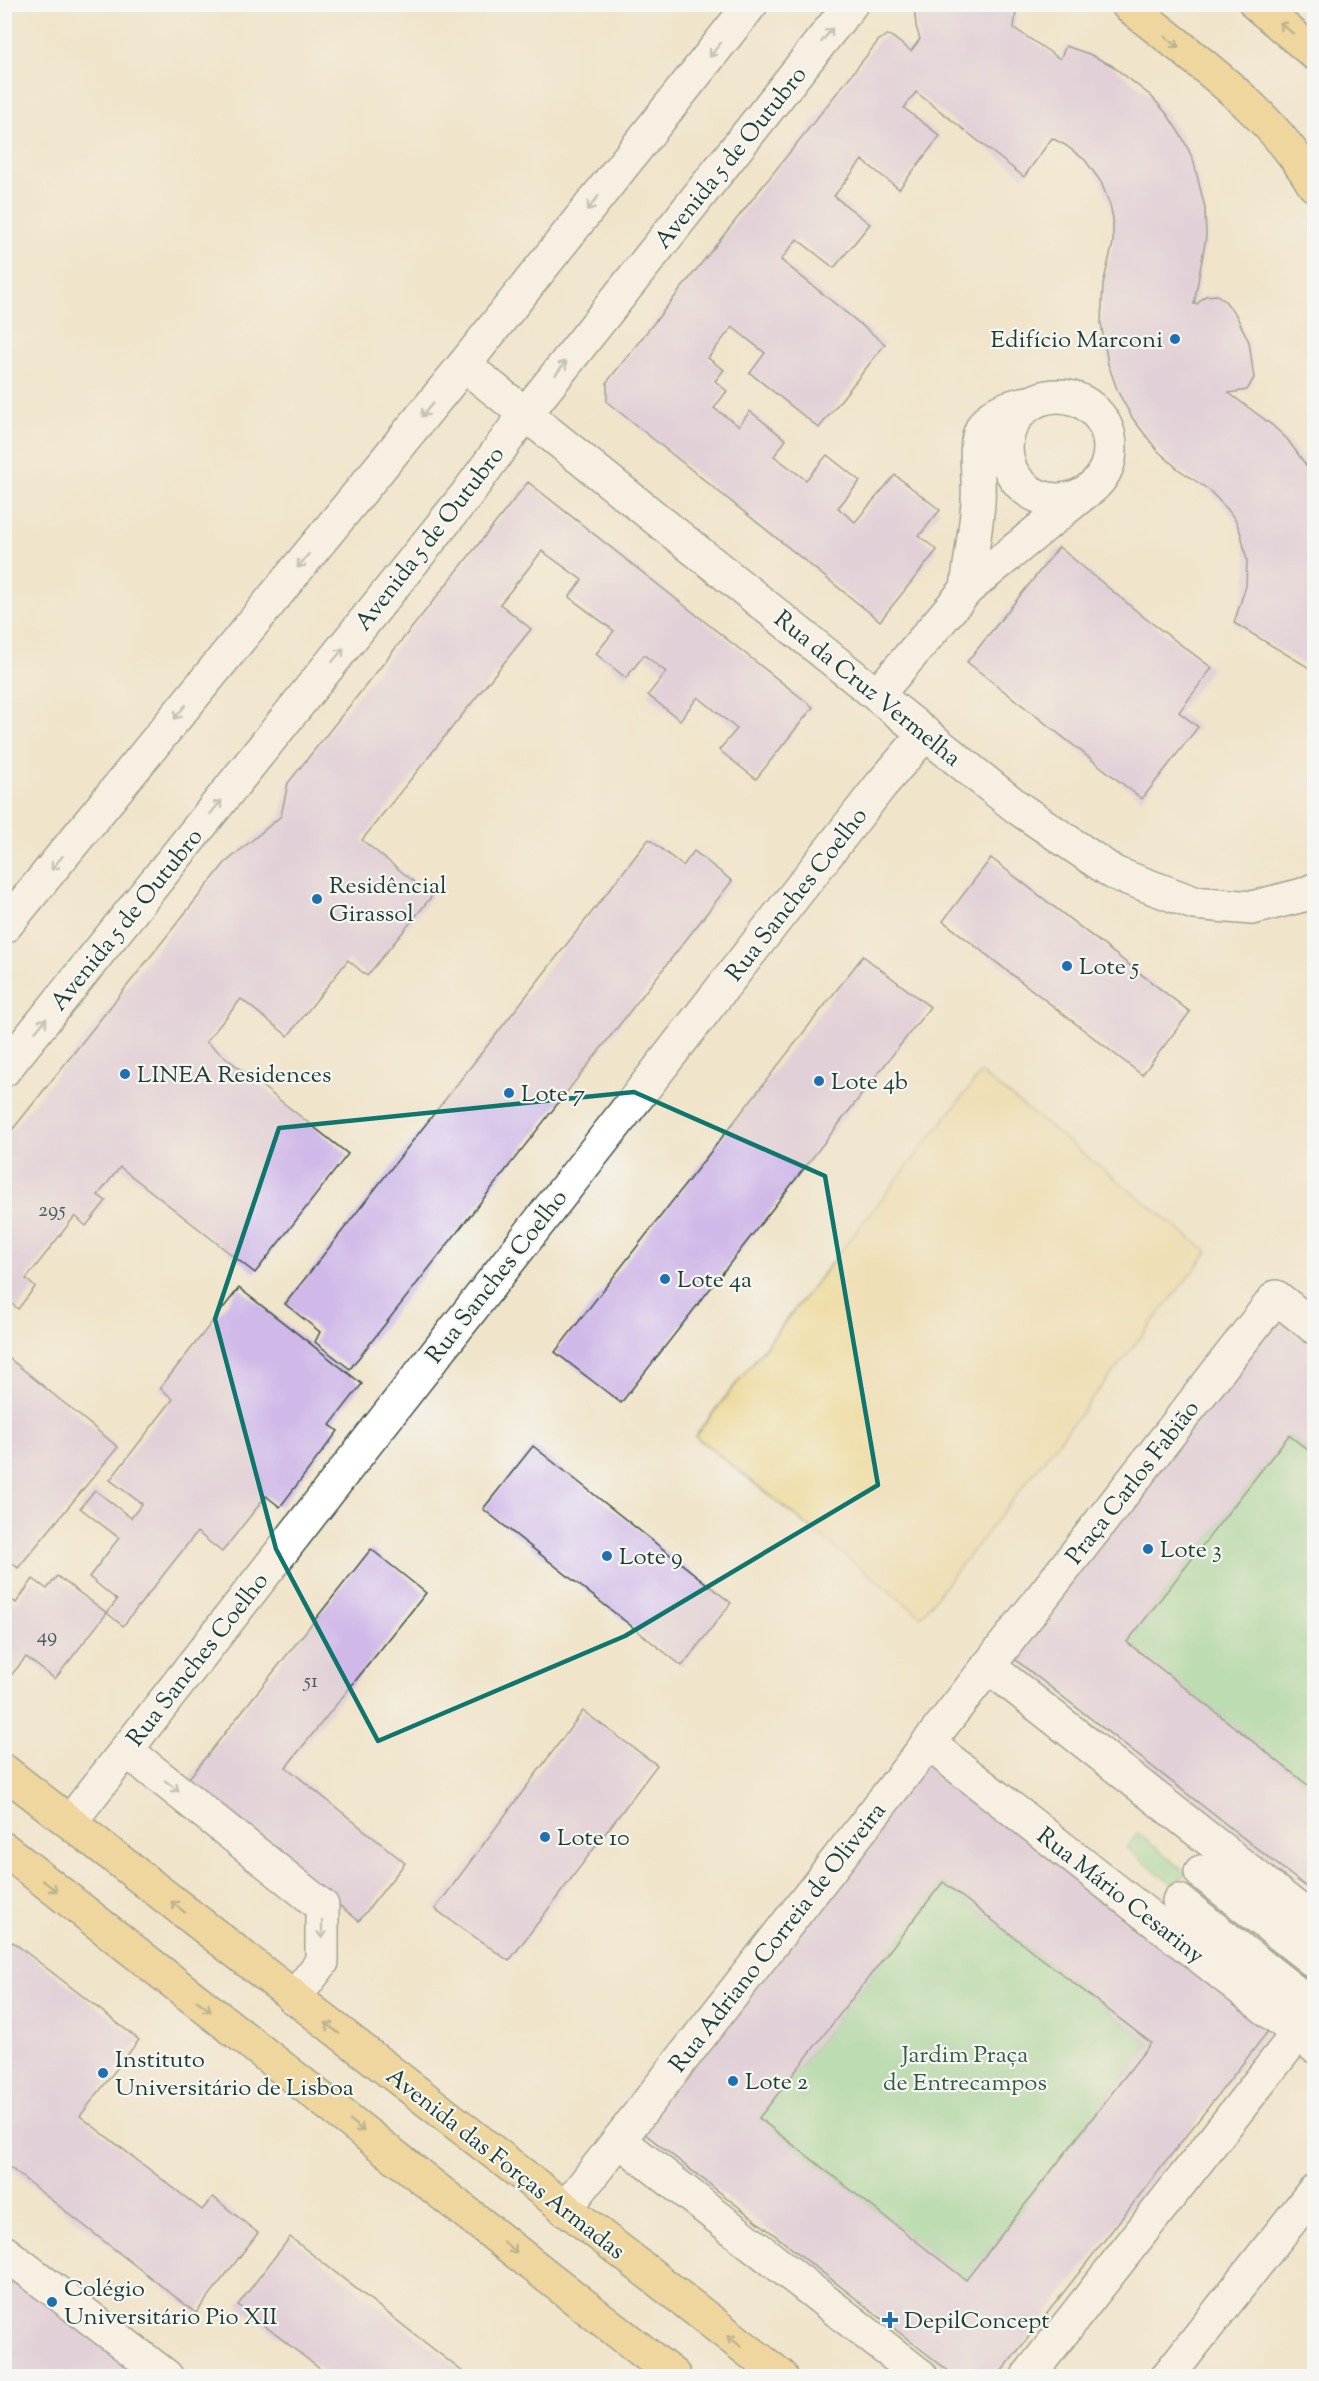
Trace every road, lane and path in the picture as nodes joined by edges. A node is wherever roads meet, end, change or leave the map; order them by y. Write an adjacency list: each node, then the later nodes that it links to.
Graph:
1 (751, 4): 7 (street, one-way to 7)
2 (851, 4): 9 (street, Avenida 5 de Outubro, one-way to 2)
3 (1127, 4): 6 (main road, one-way to 6)
4 (1256, 4): 5 (main road, one-way to 4)
5 (1314, 53)
6 (1314, 185)
7 (464, 365): 9 (street, Rua da Cruz Vermelha); 15 (street, one-way to 15)
8 (1032, 402): 10 (street); 10 (street); 11 (street)
9 (525, 414): 12 (street, Rua da Cruz Vermelha); 16 (street, Avenida 5 de Outubro, one-way to 9)
10 (1085, 493): 11 (street)
11 (966, 589): 12 (street)
12 (877, 695): 13 (street, Rua da Cruz Vermelha)
13 (925, 734): 14 (street, Rua da Cruz Vermelha); 20 (street, Rua Sanches Coelho)
14 (1314, 890)
15 (4, 927)
16 (4, 1070)
17 (1314, 1327): 18 (street, Praça Carlos Fabião)
18 (988, 1666): 19 (street, Rua Adriano Correia de Oliveira); 26 (street)
19 (928, 1743): 29 (street, Rua Mário Cesariny); 30 (street, Rua Adriano Correia de Oliveira)
20 (126, 1750): 22 (street, Rua Sanches Coelho); 28 (street, one-way to 28)
21 (4, 1771): 22 (main road, Avenida das Forças Armadas)
22 (70, 1822): 28 (main road, Avenida das Forças Armadas, one-way to 22)
23 (6, 1853): 35 (main road, one-way to 35)
24 (1201, 1872): 27 (street)
25 (1179, 1901): 29 (street, Rua Mário Cesariny)
26 (1314, 1922)
27 (1314, 1961)
28 (294, 1998): 32 (main road, Avenida das Forças Armadas, one-way to 28)
29 (1309, 2029): 38 (street)
30 (619, 2140): 32 (street, Rua Adriano Correia de Oliveira); 37 (street)
31 (1314, 2191): 39 (street)
32 (565, 2209): 36 (main road, Avenida das Forças Armadas, one-way to 32)
33 (4, 2252): 34 (street)
34 (166, 2376)
35 (674, 2376)
36 (781, 2376)
37 (921, 2376)
38 (1028, 2376)
39 (1168, 2376)

